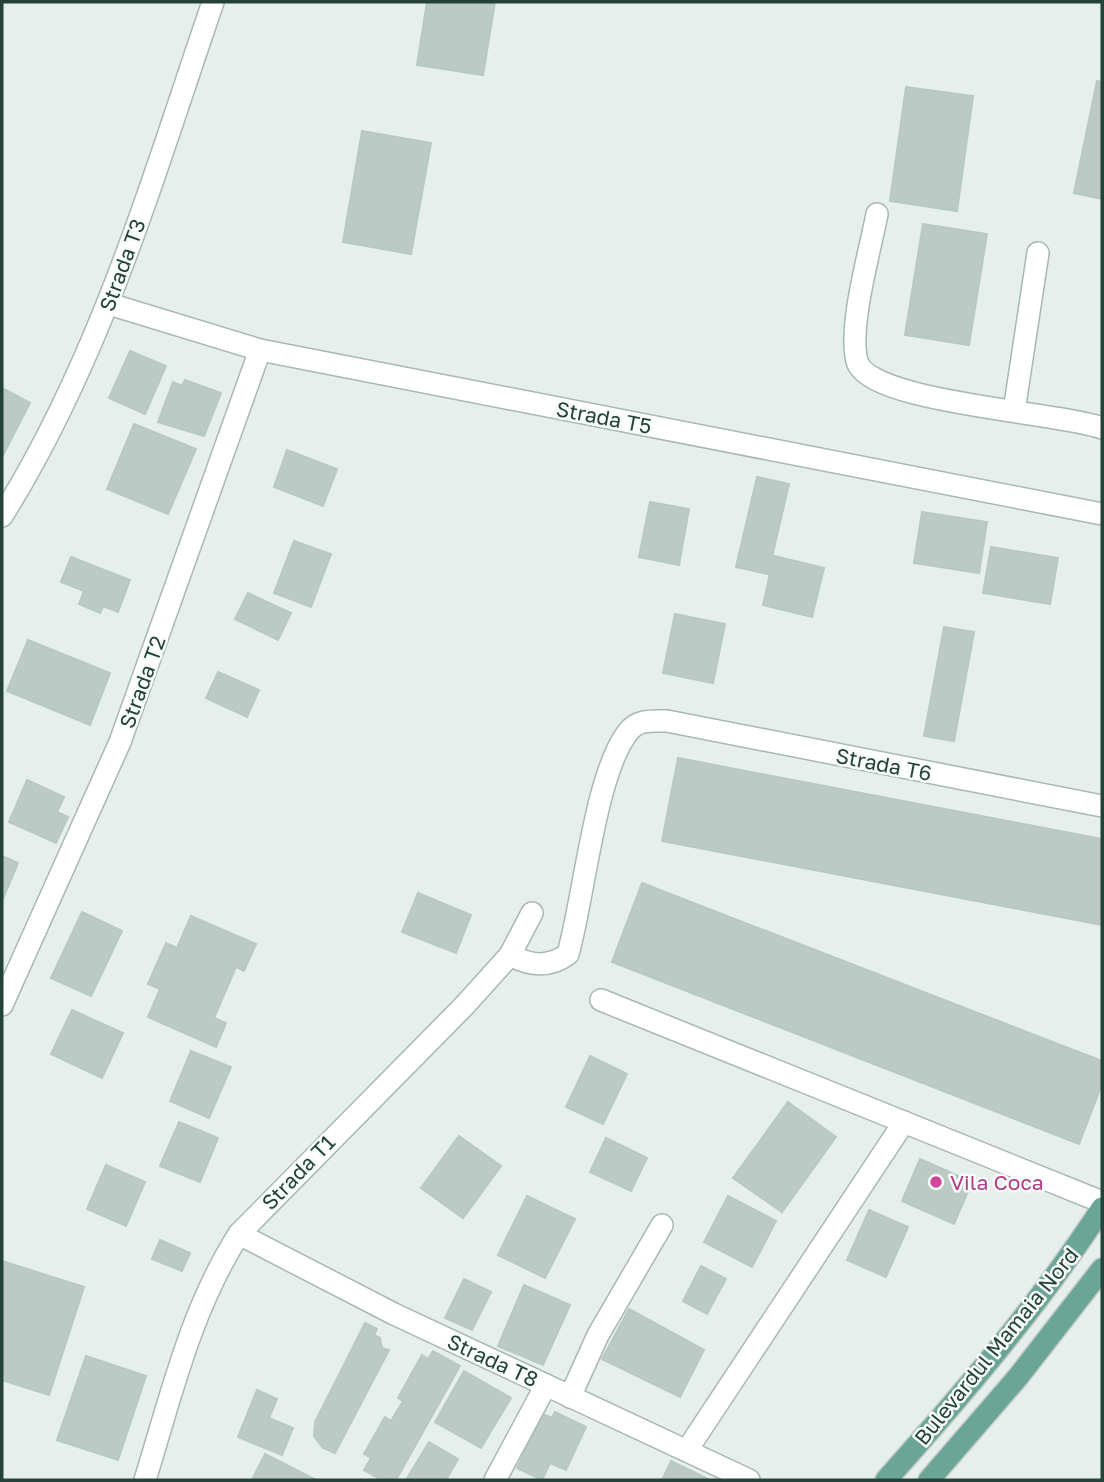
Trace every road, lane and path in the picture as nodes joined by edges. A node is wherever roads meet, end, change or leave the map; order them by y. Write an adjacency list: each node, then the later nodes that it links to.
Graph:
1 (213, 2): 4 (street, Strada T3)
2 (877, 214): 6 (street)
3 (1038, 253): 6 (street)
4 (109, 304): 5 (street, Strada T5); 9 (street, Strada T3)
5 (260, 350): 8 (street, Strada T5); 14 (street, Strada T2)
6 (1014, 411): 7 (street)
7 (1102, 428)
8 (1102, 514)
9 (2, 516)
10 (1102, 806): 12 (street, Strada T6)
11 (533, 914): 12 (street, Strada T1)
12 (510, 955): 19 (street, Strada T1)
13 (601, 1000): 15 (street)
14 (2, 1005)
15 (904, 1122): 16 (street); 23 (street)
16 (1102, 1202)
17 (1102, 1208): 27 (main road, Bulevardul Mamaia Nord)
18 (662, 1225): 22 (street)
19 (239, 1234): 21 (street, Strada T8); 24 (street, Strada T1)
20 (1102, 1269): 28 (main road, Bulevardul Mamaia Nord)
21 (546, 1385): 22 (street, Strada T8); 25 (street)
22 (570, 1397): 23 (street, Strada T8)
23 (687, 1450): 26 (street, Strada T8)
24 (145, 1480)
25 (495, 1480)
26 (749, 1480)
27 (886, 1480)
28 (929, 1480)

